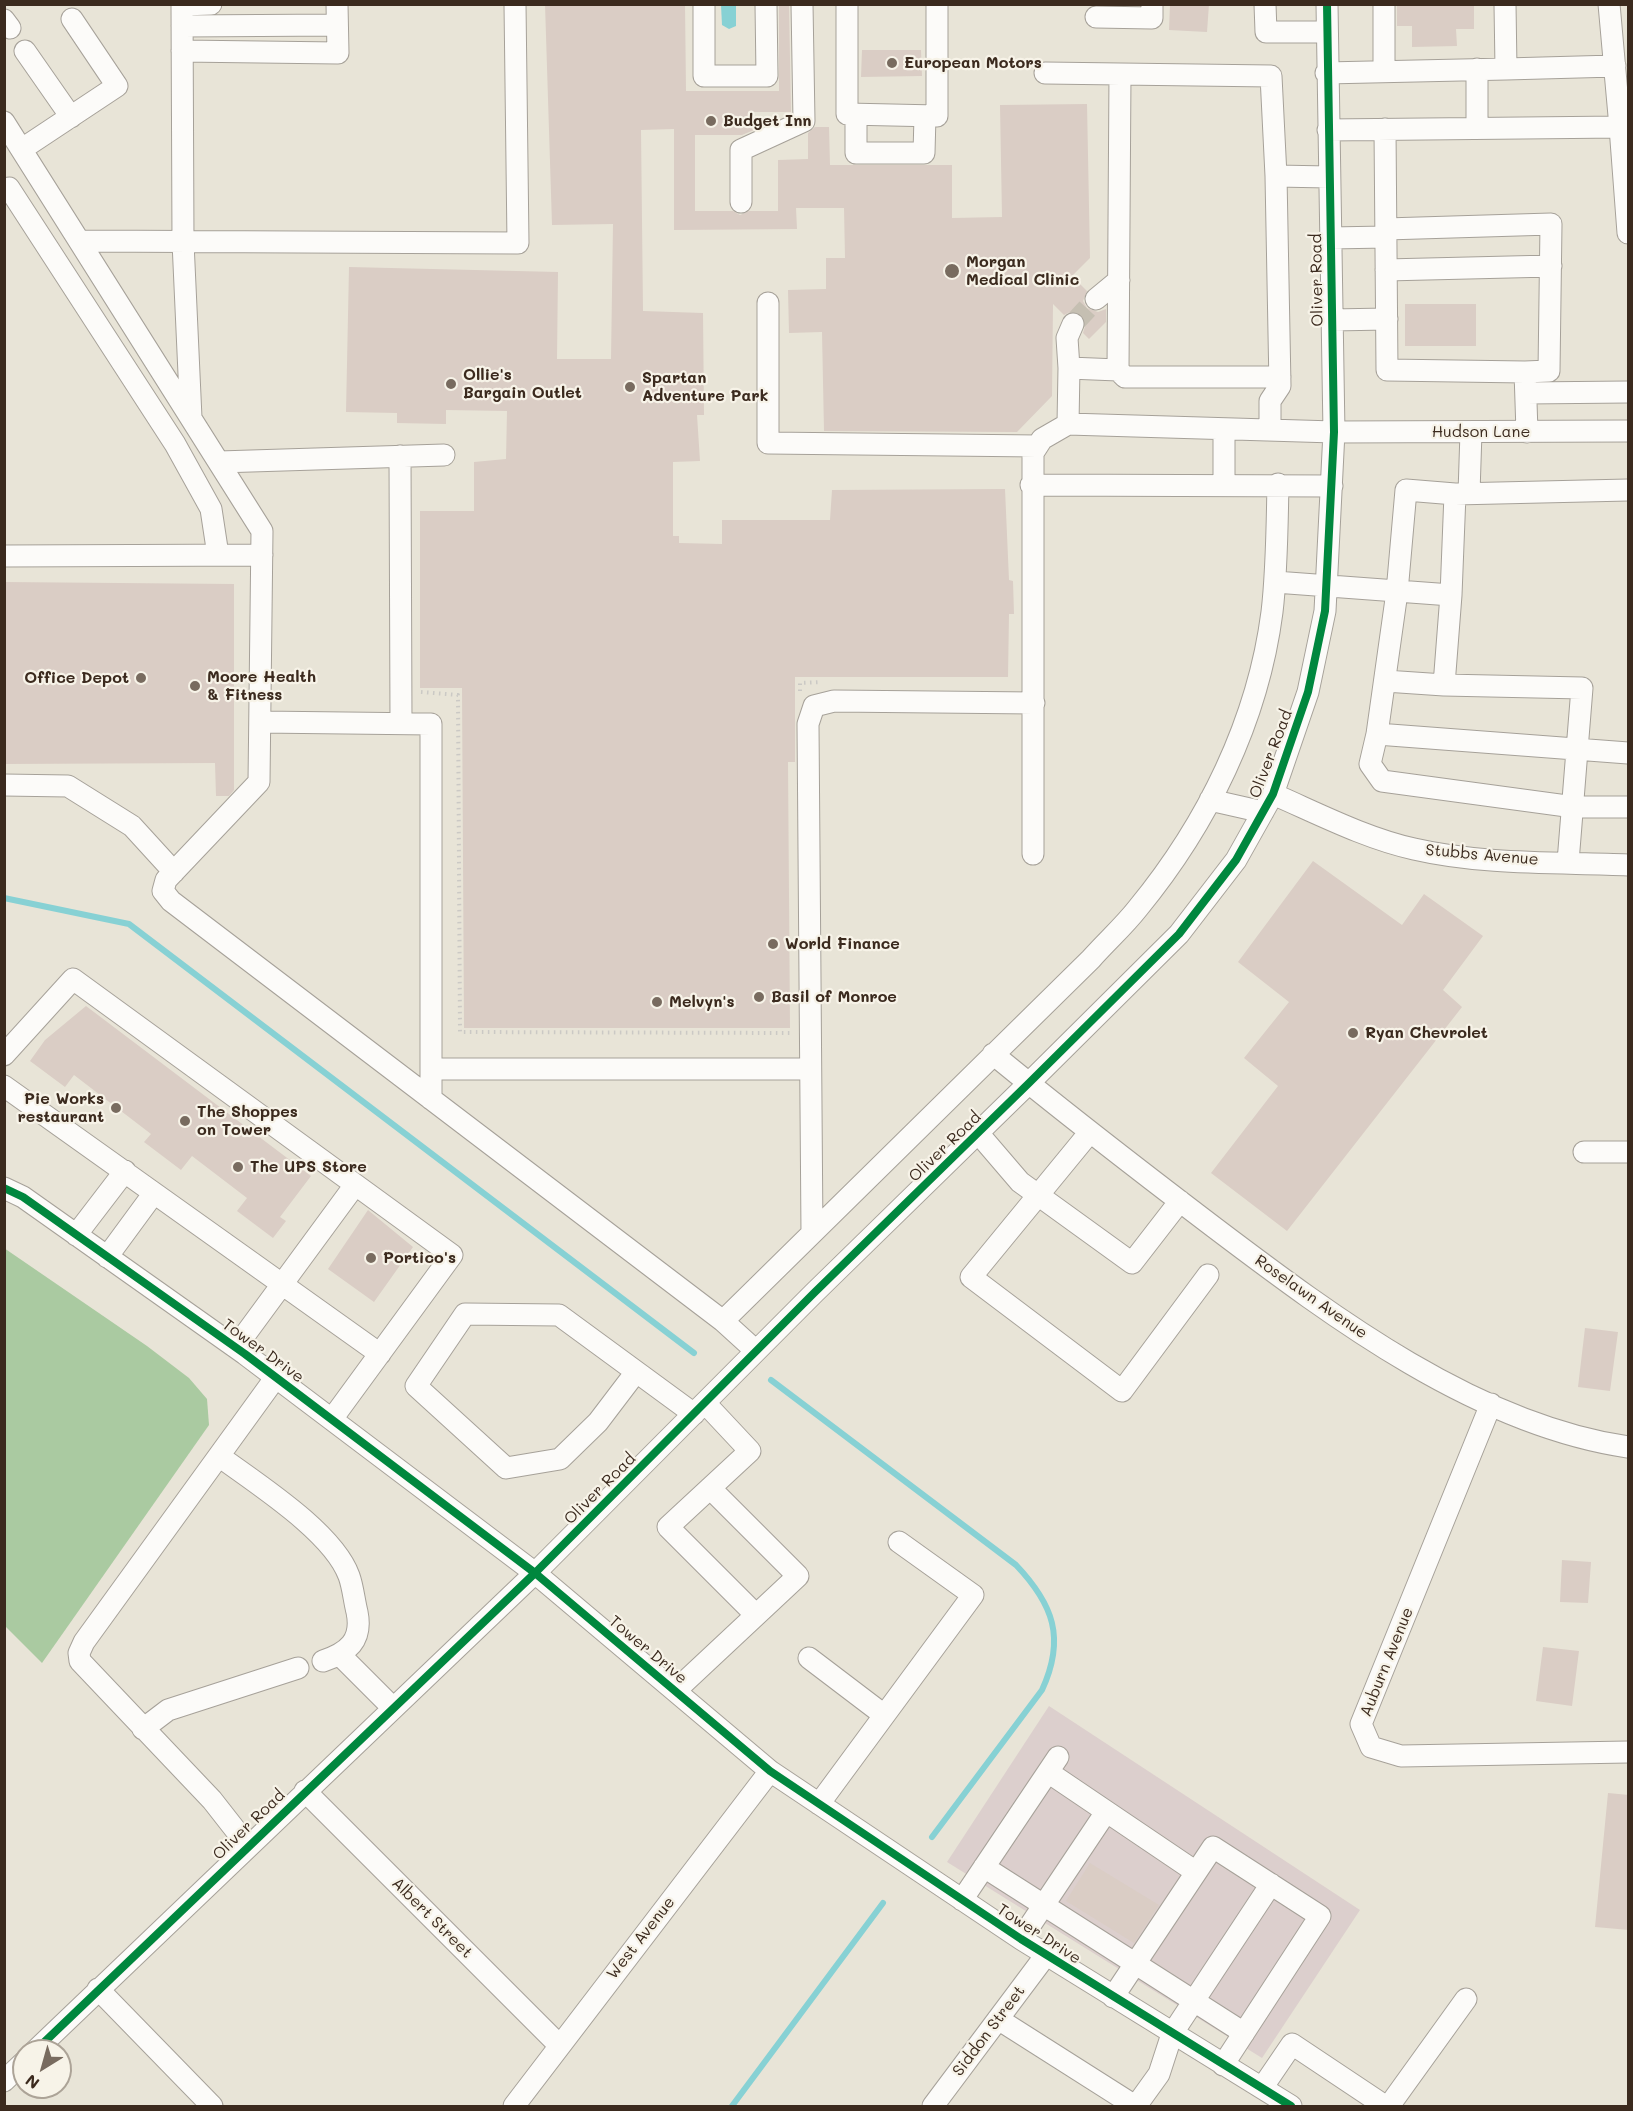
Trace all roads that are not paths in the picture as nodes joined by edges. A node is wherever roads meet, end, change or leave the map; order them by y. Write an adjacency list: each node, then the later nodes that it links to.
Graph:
1 (211, 4): 14 (street)
2 (515, 4): 45 (street)
3 (704, 4): 4 (street)
4 (766, 4)
5 (802, 4): 40 (street)
6 (847, 4): 28 (street)
7 (937, 4): 29 (street)
8 (1152, 4): 16 (street)
9 (1265, 4): 18 (street)
10 (1327, 4): 18 (street, Oliver Road)
11 (1384, 4): 24 (street)
12 (1505, 4): 23 (street)
13 (1609, 4): 21 (street)
14 (182, 12): 15 (street); 20 (street)
15 (337, 15): 20 (street)
16 (1096, 17)
17 (72, 19): 30 (street)
18 (1326, 32): 26 (street, Oliver Road)
19 (24, 51): 30 (street)
20 (182, 51): 45 (street)
21 (1615, 66): 23 (street); 32 (street)
22 (1477, 69): 23 (street); 24 (street); 33 (street)
23 (1506, 69)
24 (1384, 71): 26 (street)
25 (1044, 73): 27 (street)
26 (1326, 73): 35 (street, Oliver Road)
27 (1120, 74): 37 (street); 49 (street)
28 (856, 114): 29 (street); 29 (street)
29 (925, 116)
30 (71, 117): 36 (street)
31 (4, 122): 36 (street)
32 (1620, 127): 33 (street); 42 (street)
33 (1477, 128): 34 (street)
34 (1385, 129): 35 (street); 41 (street)
35 (1328, 130): 38 (street, Oliver Road)
36 (22, 149): 43 (street)
37 (1276, 176): 38 (street); 58 (street)
38 (1329, 177): 44 (street, Oliver Road)
39 (4, 189): 46 (street)
40 (741, 202)
41 (1386, 233): 44 (street); 47 (street); 48 (street)
42 (1629, 233)
43 (77, 238): 45 (street); 46 (street); 61 (street)
44 (1330, 238): 53 (street, Oliver Road)
45 (183, 242): 61 (street)
46 (48, 249): 69 (street)
47 (1551, 266): 48 (street); 57 (street)
48 (1386, 270): 52 (street)
49 (1119, 280): 50 (street); 56 (street)
50 (1096, 299)
51 (768, 303): 70 (street)
52 (1387, 319): 53 (street); 57 (street)
53 (1332, 320): 66 (street, Oliver Road)
54 (1073, 324): 55 (street)
55 (1069, 368): 56 (street); 62 (street)
56 (1118, 370): 58 (street)
57 (1525, 372): 60 (street)
58 (1280, 377): 64 (street)
59 (1629, 392): 60 (street)
60 (1526, 393): 68 (street)
61 (194, 422): 69 (street); 73 (street)
62 (1068, 424): 63 (street, Hudson Lane); 70 (street)
63 (1224, 429): 64 (street, Hudson Lane); 74 (street)
64 (1270, 430): 66 (street, Hudson Lane)
65 (1629, 431): 68 (street, Hudson Lane)
66 (1334, 432): 67 (street, Hudson Lane); 77 (street, Oliver Road)
67 (1471, 432): 68 (street, Hudson Lane); 79 (street)
68 (1527, 432)
69 (172, 439): 80 (street)
70 (1037, 446): 76 (street)
71 (444, 455): 72 (street)
72 (400, 456): 73 (street); 91 (street)
73 (219, 462): 81 (street)
74 (1224, 484): 75 (street); 76 (street)
75 (1278, 484): 77 (street); 83 (street)
76 (1031, 485): 89 (street)
77 (1332, 486): 84 (street, Oliver Road)
78 (1629, 490): 79 (street)
79 (1462, 494): 85 (street); 86 (street)
80 (218, 555): 81 (street); 82 (street)
81 (262, 555): 90 (street)
82 (4, 556)
83 (1275, 582): 84 (street); 96 (street)
84 (1326, 586): 85 (street); 97 (street, Oliver Road)
85 (1397, 592): 86 (street); 87 (street)
86 (1451, 595): 88 (street)
87 (1385, 681): 88 (street); 92 (street)
88 (1444, 685): 93 (street)
89 (1034, 703): 100 (street); 107 (street)
90 (260, 722): 91 (street); 103 (street)
91 (401, 723): 106 (street)
92 (1377, 734): 93 (street); 98 (street)
93 (1579, 751): 94 (street); 98 (street)
94 (1629, 753)
95 (4, 785): 103 (street)
96 (1209, 800): 97 (street, Stubbs Avenue); 104 (street)
97 (1268, 803): 101 (street, Stubbs Avenue); 108 (street, Oliver Road)
98 (1574, 807): 99 (street); 101 (street)
99 (1629, 807)
100 (1033, 854)
101 (1569, 862): 102 (street, Stubbs Avenue)
102 (1629, 865)
103 (174, 872): 110 (street)
104 (993, 1054): 108 (street, Roselawn Avenue); 121 (street)
105 (4, 1055): 116 (street)
106 (431, 1069): 107 (street); 110 (street)
107 (810, 1069): 121 (street)
108 (1029, 1083): 111 (street, Roselawn Avenue); 112 (street, Oliver Road)
109 (4, 1086): 115 (street)
110 (431, 1099): 126 (street)
111 (1090, 1132): 119 (street); 120 (street, Roselawn Avenue)
112 (978, 1133): 119 (street); 128 (street, Oliver Road)
113 (1584, 1152): 114 (street)
114 (1629, 1152)
115 (125, 1171): 118 (street); 122 (street)
116 (355, 1185): 125 (street); 129 (street)
117 (4, 1188): 122 (street, Tower Drive)
118 (154, 1193): 123 (street); 125 (street)
119 (1039, 1196): 120 (street); 124 (street)
120 (1180, 1201): 132 (street, Roselawn Avenue)
121 (812, 1233): 126 (street)
122 (76, 1235): 123 (street, Tower Drive)
123 (107, 1257): 127 (street, Tower Drive)
124 (1208, 1275)
125 (282, 1284): 127 (street); 129 (street)
126 (723, 1321): 128 (street)
127 (236, 1347): 131 (street, Tower Drive)
128 (756, 1351): 133 (street, Oliver Road)
129 (380, 1354): 134 (street)
130 (636, 1372): 130 (street); 133 (street)
131 (276, 1377): 134 (street, Tower Drive); 136 (street)
132 (1491, 1404): 135 (street, Roselawn Avenue); 147 (street, Auburn Avenue)
133 (699, 1408): 137 (street); 139 (street, Oliver Road)
134 (332, 1419): 139 (street, Tower Drive)
135 (1629, 1447)
136 (219, 1456): 144 (street); 146 (street)
137 (710, 1488): 140 (street); 140 (street)
138 (899, 1542): 145 (street)
139 (535, 1573): 143 (street, Tower Drive); 144 (street, Oliver Road)
140 (756, 1615): 143 (street)
141 (809, 1658): 145 (street)
142 (298, 1668): 146 (street)
143 (675, 1691): 148 (street, Tower Drive)
144 (393, 1708): 149 (street, Oliver Road)
145 (884, 1715): 150 (street)
146 (143, 1729): 152 (street)
147 (1629, 1752)
148 (770, 1771): 150 (street, Tower Drive); 169 (street, West Avenue)
149 (305, 1791): 152 (street, Oliver Road); 169 (street, Albert Street)
150 (819, 1804): 156 (street, Tower Drive)
151 (1106, 1812): 153 (street); 154 (street); 157 (street)
152 (248, 1846): 161 (street, Oliver Road)
153 (984, 1867): 156 (street); 157 (street)
154 (1196, 1872): 155 (street); 160 (street)
155 (1271, 1884): 164 (street); 166 (street)
156 (962, 1900): 158 (street, Tower Drive)
157 (1044, 1905): 158 (street); 160 (street)
158 (1021, 1940): 159 (street, Tower Drive)
159 (1046, 1955): 162 (street, Tower Drive); 165 (street, Siddon Street)
160 (1135, 1963): 162 (street); 164 (street)
161 (98, 1989): 168 (street, Oliver Road); 172 (street)
162 (1113, 1997): 167 (street, Tower Drive)
163 (1467, 1998): 177 (street)
164 (1194, 2001): 166 (street); 167 (street)
165 (998, 2019): 174 (street, Siddon Street); 175 (street)
166 (1244, 2033): 170 (street)
167 (1172, 2034): 170 (street, Tower Drive); 175 (street)
168 (47, 2039)
169 (559, 2045): 173 (street, West Avenue)
170 (1223, 2065): 171 (street, Tower Drive)
171 (1262, 2088): 176 (street, Tower Drive); 177 (street)
172 (212, 2106)
173 (514, 2106)
174 (933, 2106)
175 (1136, 2106)
176 (1291, 2106)
177 (1387, 2106)

